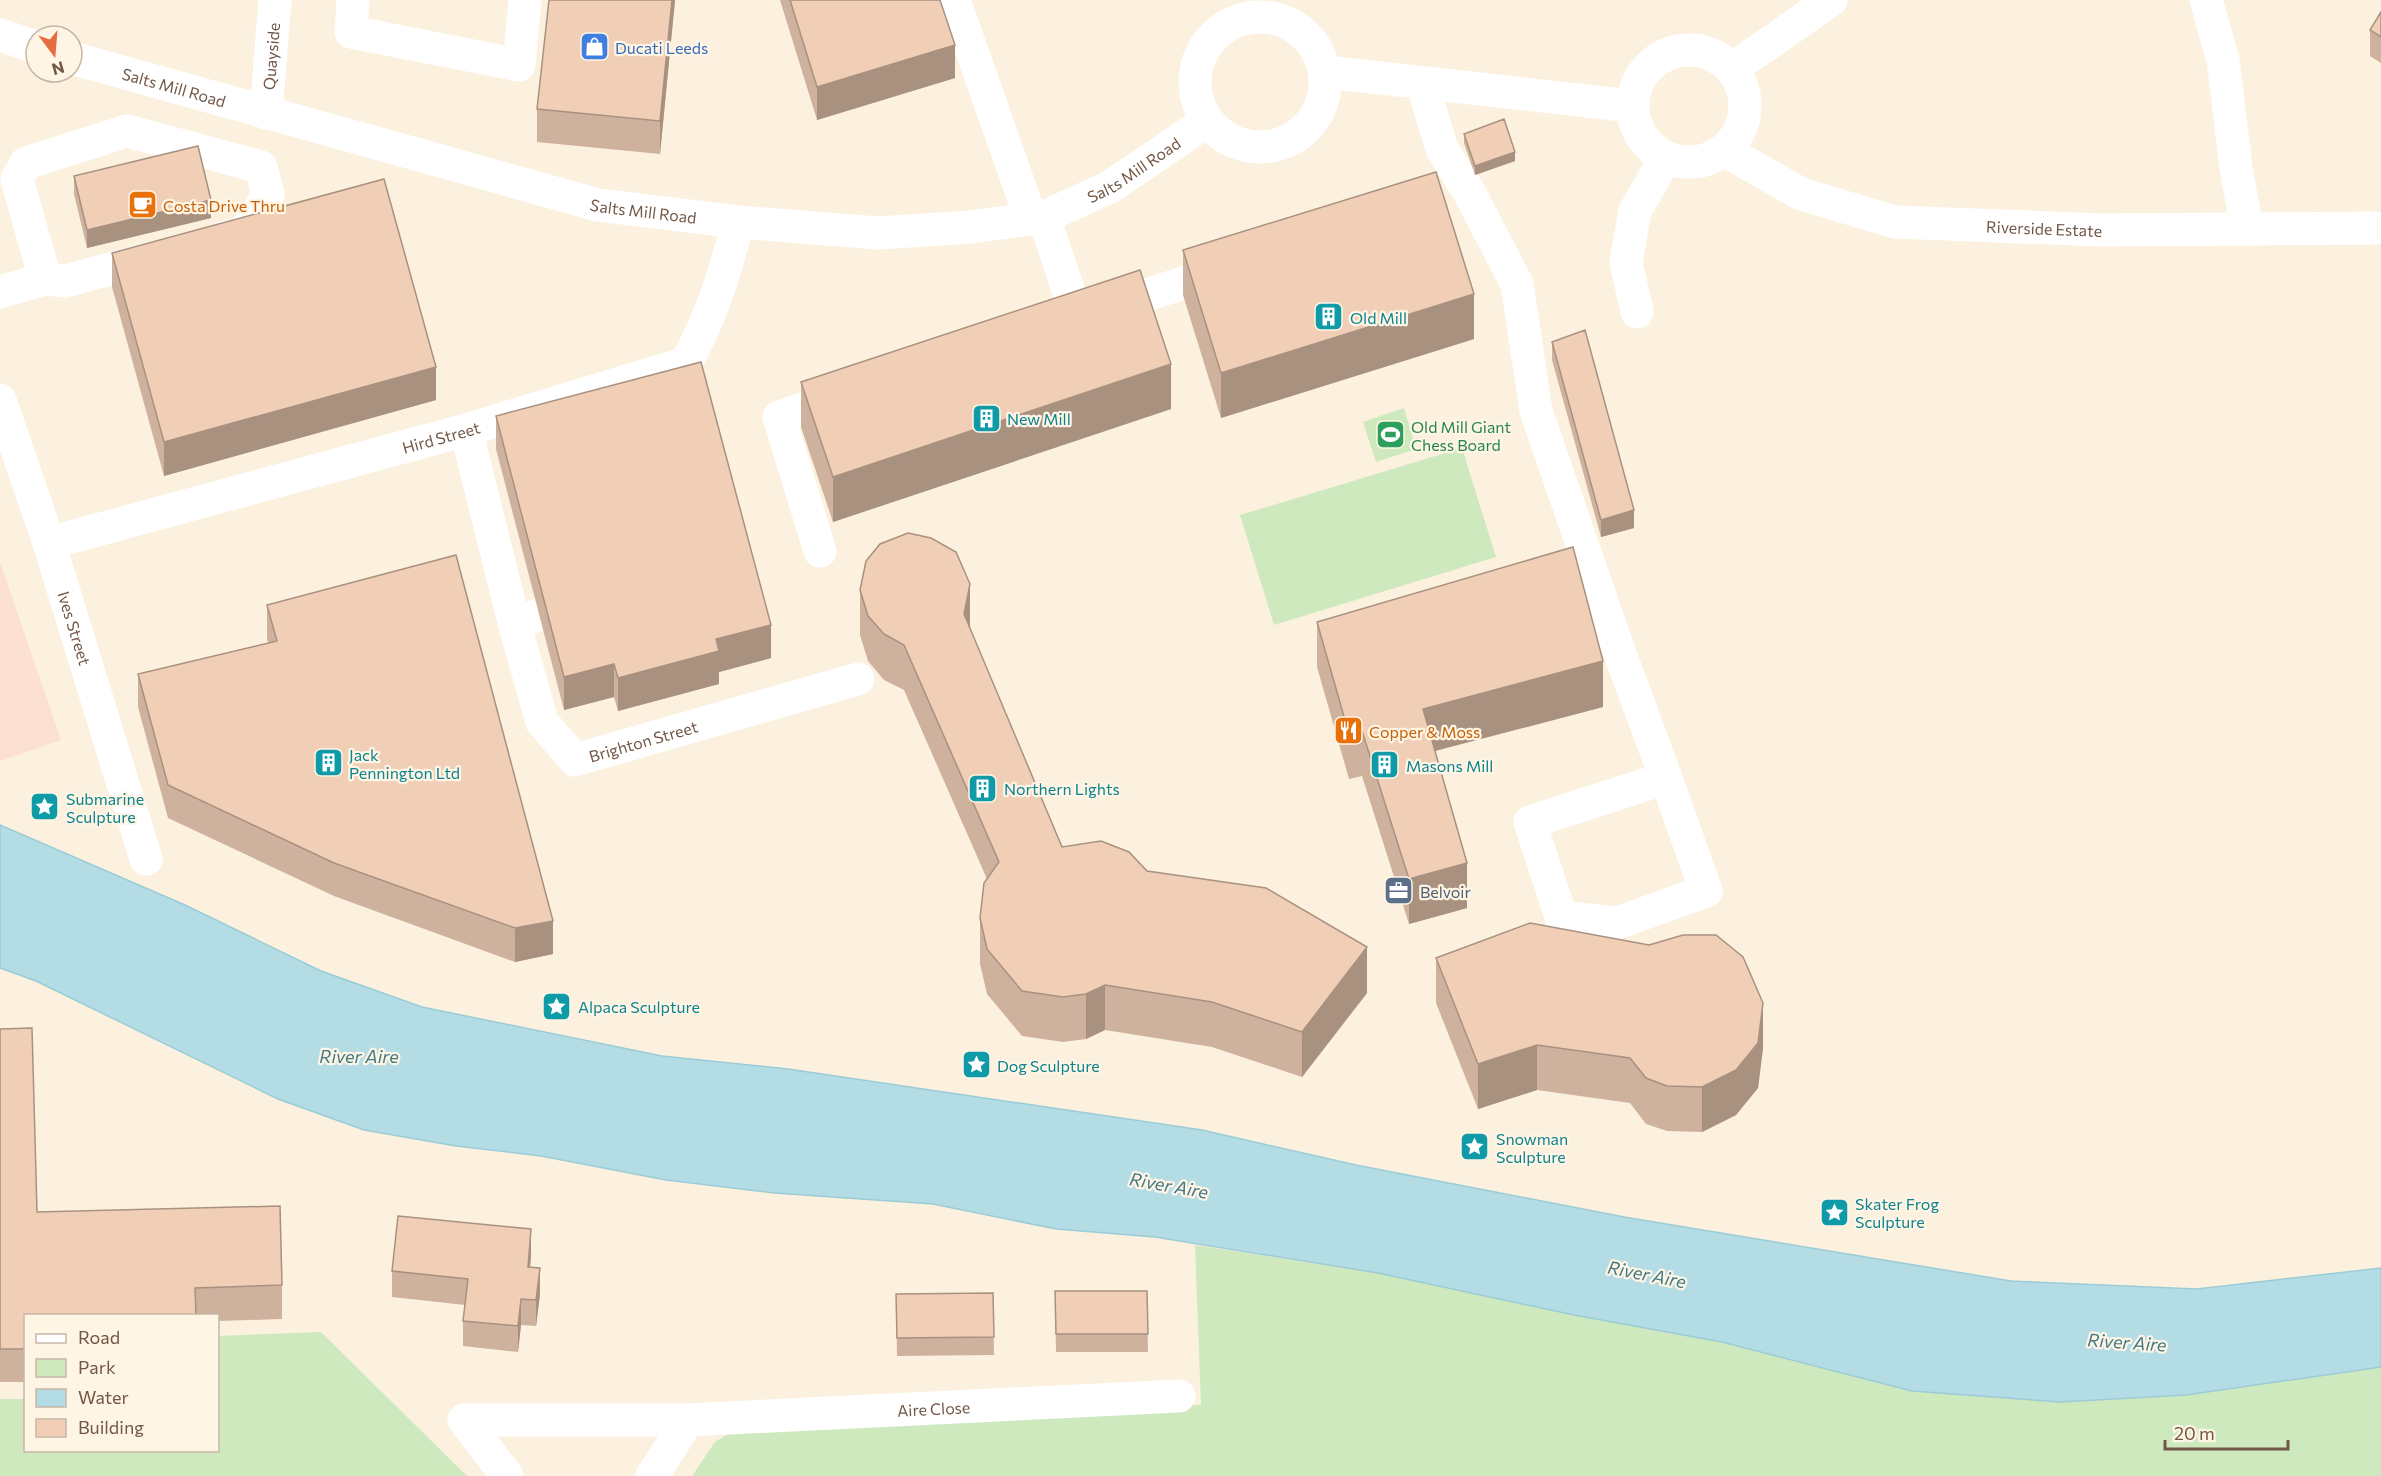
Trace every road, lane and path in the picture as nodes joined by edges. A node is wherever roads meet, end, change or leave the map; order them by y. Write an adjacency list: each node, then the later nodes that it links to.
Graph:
1 (275, 0): 13 (street, Quayside)
2 (353, 0): 3 (street)
3 (525, 0)
4 (954, 0): 19 (street)
5 (1831, 0): 9 (street)
6 (2206, 0): 22 (street)
7 (1262, 8): 10 (street); 14 (street)
8 (84, 61): 13 (street, Salts Mill Road)
9 (1732, 69): 12 (street); 15 (street)
10 (1326, 72): 11 (street); 14 (street)
11 (1422, 83): 12 (street); 17 (street)
12 (1632, 106): 16 (street)
13 (266, 113): 20 (street, Salts Mill Road)
14 (1207, 121): 19 (street, Salts Mill Road)
15 (1724, 150): 16 (street); 22 (street, Riverside Estate)
16 (1666, 158): 26 (street)
17 (1470, 192): 18 (street); 35 (street)
18 (1436, 203)
19 (1037, 218): 20 (street, Salts Mill Road); 27 (street)
20 (738, 222): 31 (street, Hird Street)
21 (2381, 228): 22 (street, Riverside Estate)
22 (2247, 229)
23 (1257, 260): 27 (street)
24 (45, 279): 24 (street); 25 (street)
25 (0, 292)
26 (1637, 312)
27 (1077, 317): 28 (street)
28 (1044, 328)
29 (867, 387): 33 (street)
30 (0, 400): 32 (street, Ives Street)
31 (466, 430): 32 (street, Hird Street); 34 (street, Brighton Street)
32 (49, 543): 36 (street, Ives Street)
33 (820, 551)
34 (858, 679)
35 (1666, 778): 35 (street)
36 (146, 859)
37 (1179, 1396): 38 (street, Aire Close)
38 (688, 1420): 39 (street, Aire Close); 40 (street)
39 (507, 1476)
40 (652, 1476)

